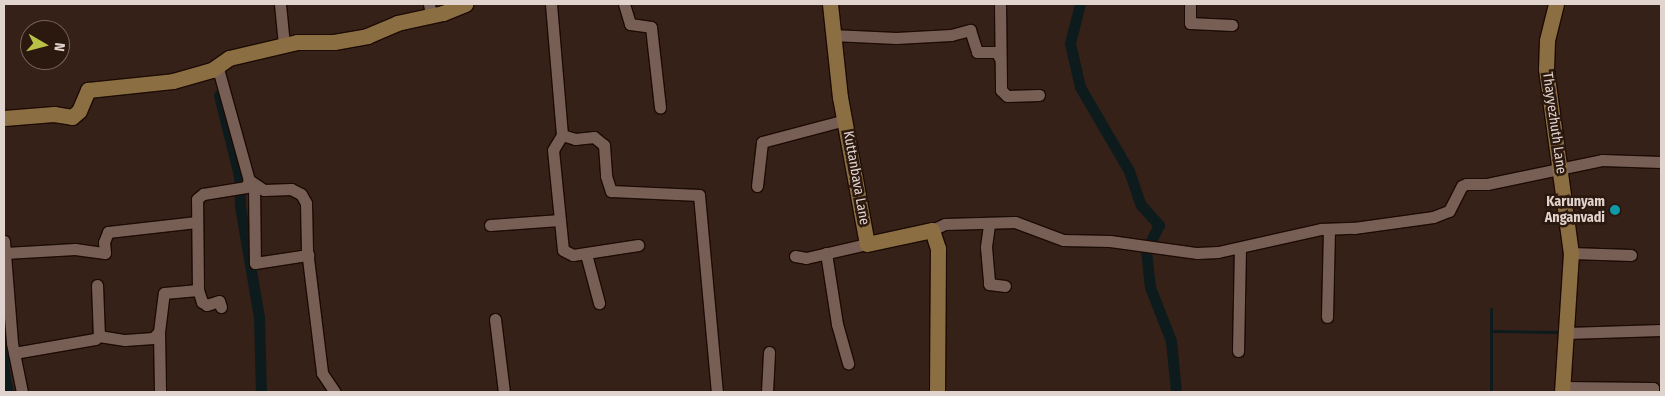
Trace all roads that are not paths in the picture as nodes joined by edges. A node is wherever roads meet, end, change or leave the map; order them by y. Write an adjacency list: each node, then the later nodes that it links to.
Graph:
1 (280, 4): 12 (street)
2 (465, 4): 9 (street)
3 (551, 4): 19 (street)
4 (624, 4): 16 (street)
5 (830, 4): 11 (street, Kuttanbava Lane)
6 (1000, 4): 13 (street)
7 (1190, 4): 10 (street)
8 (1556, 4): 21 (street, Thayyezhuth Lane)
9 (430, 9): 12 (street)
10 (1232, 25)
11 (832, 36): 13 (street); 18 (street, Kuttanbava Lane)
12 (284, 44): 14 (street)
13 (1000, 58): 15 (street)
14 (217, 65): 17 (street); 22 (street)
15 (1039, 95)
16 (660, 107)
17 (4, 118)
18 (845, 120): 23 (street); 30 (street, Kuttanbava Lane)
19 (562, 135): 24 (street); 60 (street)
20 (1661, 162): 21 (street)
21 (1561, 170): 28 (street); 35 (street, Thayyezhuth Lane)
22 (245, 186): 25 (street); 37 (street); 37 (street)
23 (757, 186)
24 (560, 220): 26 (street); 36 (street)
25 (196, 222): 32 (street); 42 (street)
26 (490, 224)
27 (989, 225): 29 (street); 33 (street); 41 (street)
28 (1329, 229): 33 (street); 45 (street)
29 (932, 230): 30 (street, Kuttanbava Lane); 62 (street)
30 (867, 244): 34 (street)
31 (638, 245): 36 (street)
32 (4, 247): 53 (street)
33 (1240, 249): 51 (street)
34 (826, 253): 39 (street); 54 (street)
35 (1571, 253): 38 (street); 48 (street, Thayyezhuth Lane)
36 (586, 254): 43 (street)
37 (308, 255): 58 (street)
38 (1631, 255)
39 (795, 256)
40 (97, 284): 50 (street)
41 (1005, 286)
42 (198, 290): 44 (street); 49 (street)
43 (599, 303)
44 (221, 307)
45 (1327, 317)
46 (495, 319): 59 (street)
47 (1661, 330): 48 (street)
48 (1567, 331): 55 (street, Thayyezhuth Lane)
49 (159, 332): 50 (street); 57 (street)
50 (99, 336): 53 (street)
51 (1238, 351)
52 (769, 352): 61 (street)
53 (14, 354): 56 (street)
54 (848, 363)
55 (1562, 390): 63 (street)
56 (22, 392)
57 (160, 392)
58 (335, 392)
59 (504, 392)
60 (717, 392)
61 (767, 392)
62 (937, 392)
63 (1653, 392)

